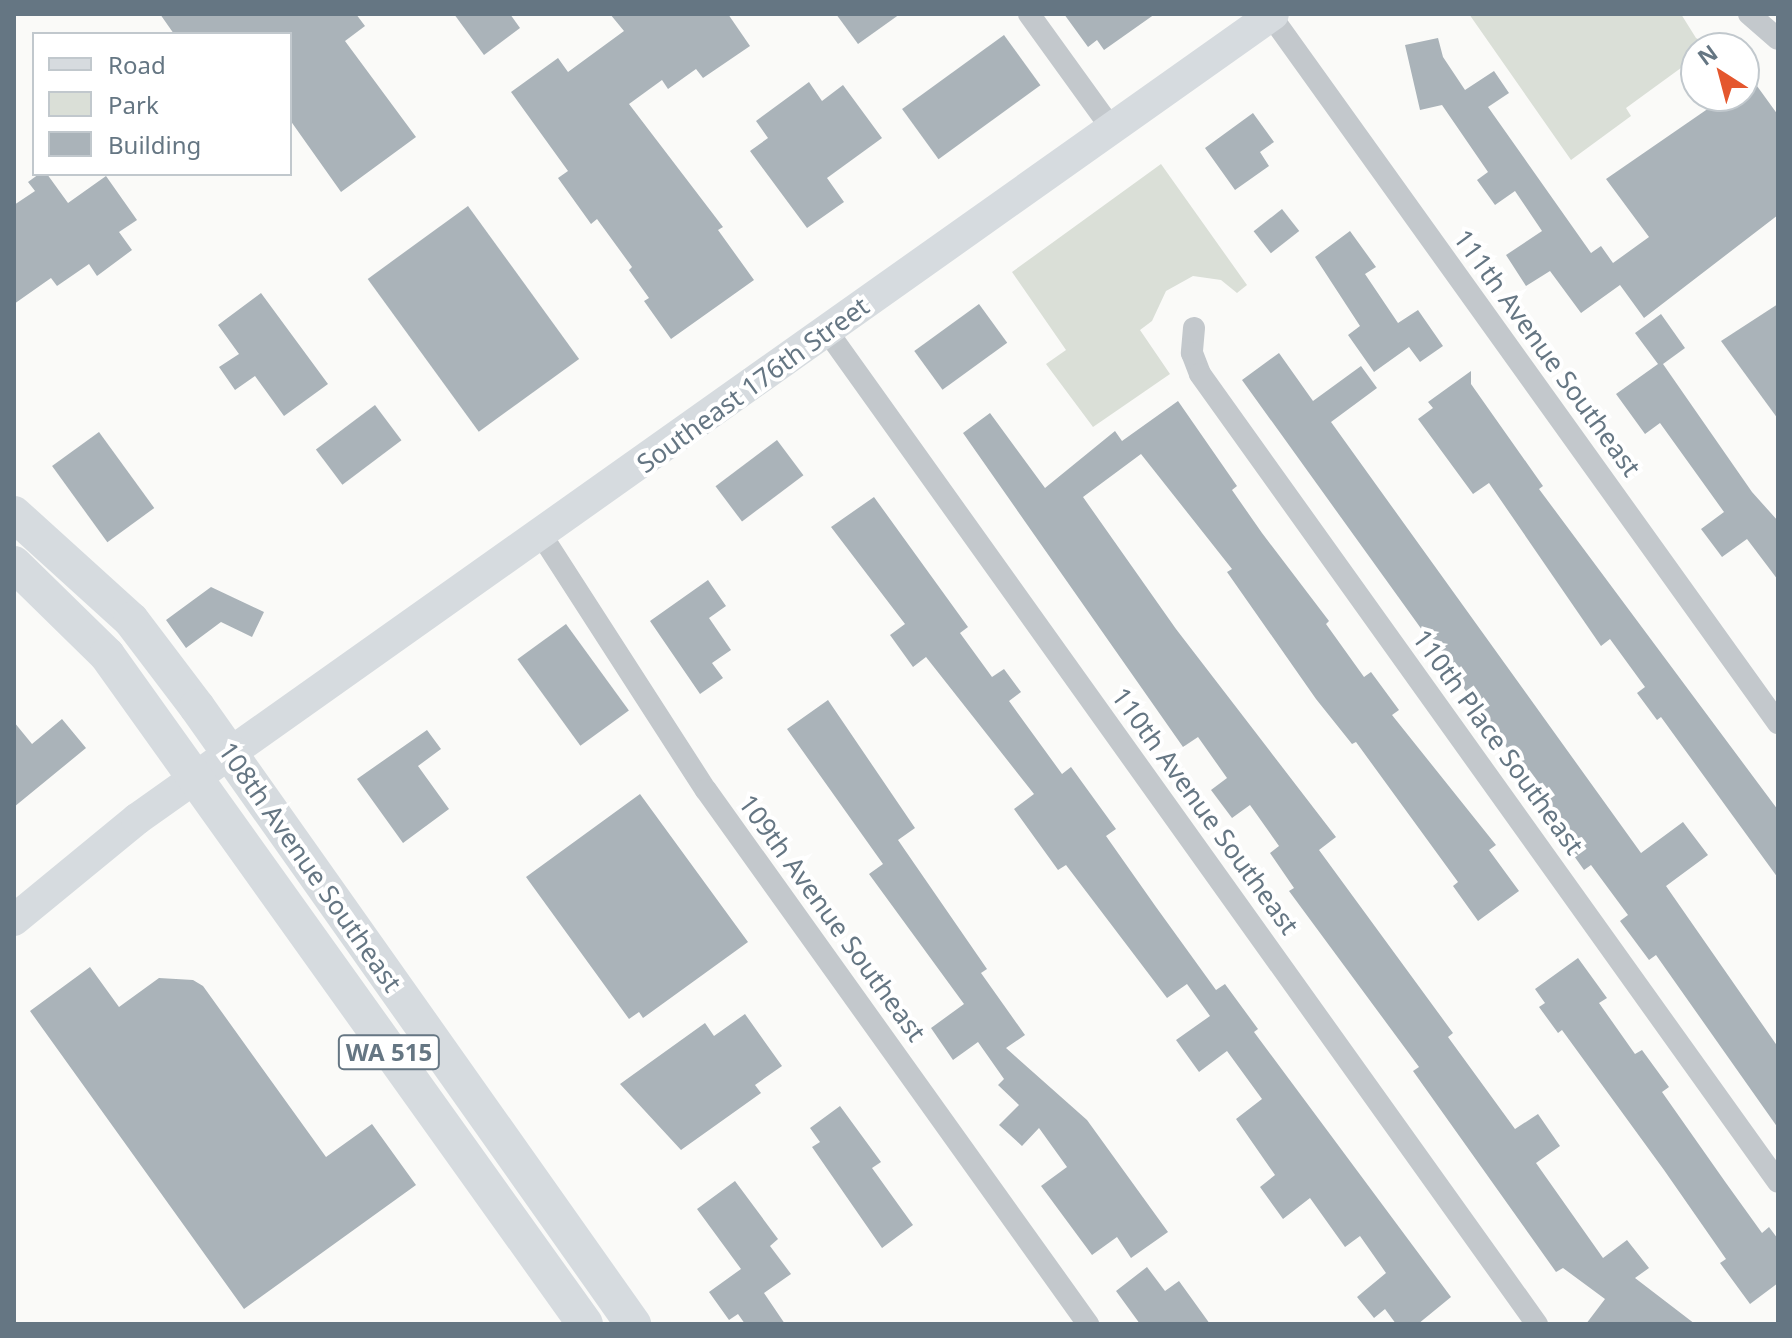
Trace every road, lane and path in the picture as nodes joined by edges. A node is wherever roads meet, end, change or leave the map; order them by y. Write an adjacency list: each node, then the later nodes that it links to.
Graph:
1 (1029, 14): 5 (street)
2 (1749, 14): 4 (street)
3 (1272, 15): 5 (main road, Southeast 176th Street); 11 (street, 111th Avenue Southeast)
4 (1778, 39)
5 (1112, 129): 7 (main road, Southeast 176th Street)
6 (1194, 328): 15 (street, 110th Place Southeast)
7 (827, 331): 9 (main road, Southeast 176th Street); 19 (street, 110th Avenue Southeast)
8 (14, 514): 12 (main road, 108th Avenue Southeast / WA 515)
9 (542, 536): 12 (main road, Southeast 176th Street); 18 (street, 109th Avenue Southeast)
10 (14, 564): 13 (main road, 108th Avenue Southeast / WA 515)
11 (1778, 723)
12 (230, 752): 13 (main road, Southeast 176th Street); 17 (main road, 108th Avenue Southeast / WA 515)
13 (195, 778): 14 (main road, Southeast 176th Street); 16 (main road, 108th Avenue Southeast / WA 515)
14 (14, 920)
15 (1778, 1182)
16 (585, 1324)
17 (633, 1324)
18 (1088, 1324)
19 (1537, 1324)

